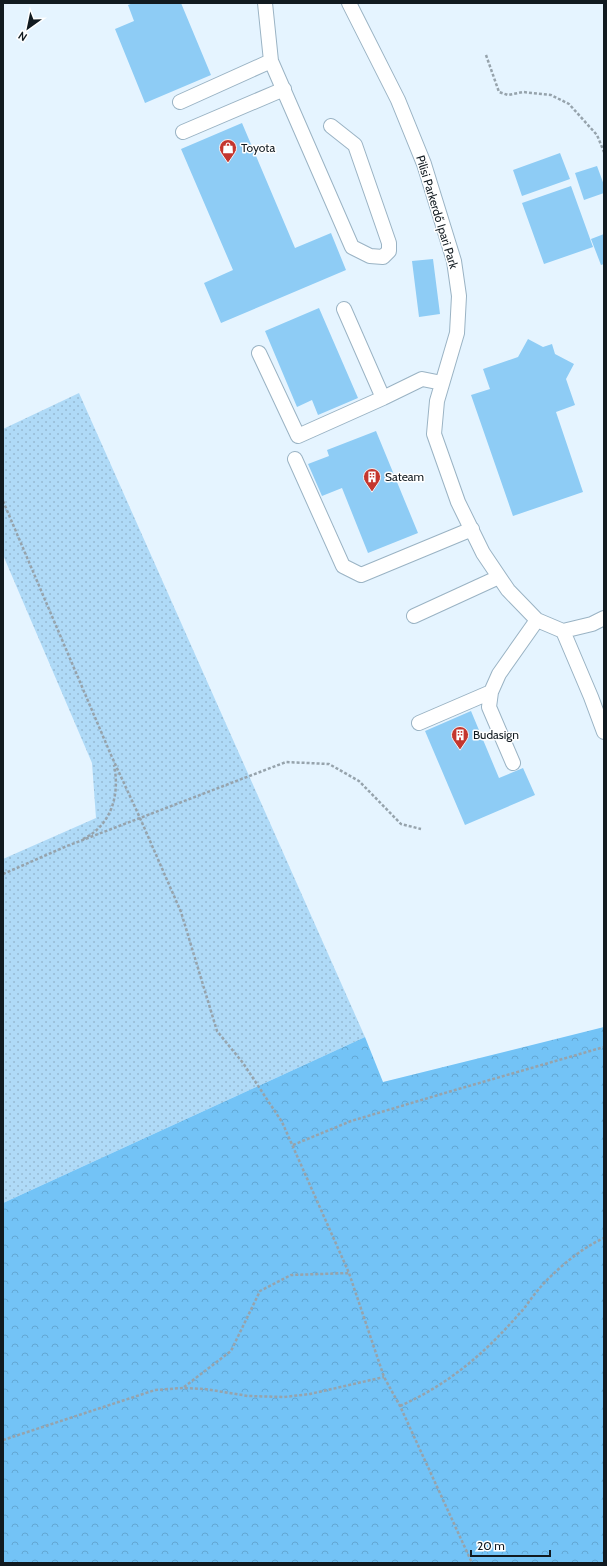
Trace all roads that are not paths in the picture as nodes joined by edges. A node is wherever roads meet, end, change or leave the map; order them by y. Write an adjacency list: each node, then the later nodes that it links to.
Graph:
1 (265, 3): 3 (lane)
2 (349, 3): 10 (lane, Pilisi Parkerdő Ipari Park)
3 (271, 61): 4 (lane); 5 (lane)
4 (284, 89): 6 (lane); 7 (lane)
5 (180, 102)
6 (331, 126)
7 (183, 132)
8 (344, 309): 11 (lane)
9 (259, 353): 11 (lane)
10 (442, 383): 11 (lane); 13 (lane, Pilisi Parkerdő Ipari Park)
11 (383, 398)
12 (295, 458): 13 (lane)
13 (472, 529): 14 (lane, Pilisi Parkerdő Ipari Park)
14 (499, 577): 15 (lane); 17 (lane, Pilisi Parkerdő Ipari Park)
15 (414, 616)
16 (604, 618): 18 (lane)
17 (538, 620): 18 (lane, Pilisi Parkerdő Ipari Park); 19 (lane)
18 (563, 631): 20 (lane)
19 (491, 692): 21 (lane); 23 (lane)
20 (598, 696): 22 (lane)
21 (419, 723)
22 (604, 732)
23 (513, 763)

